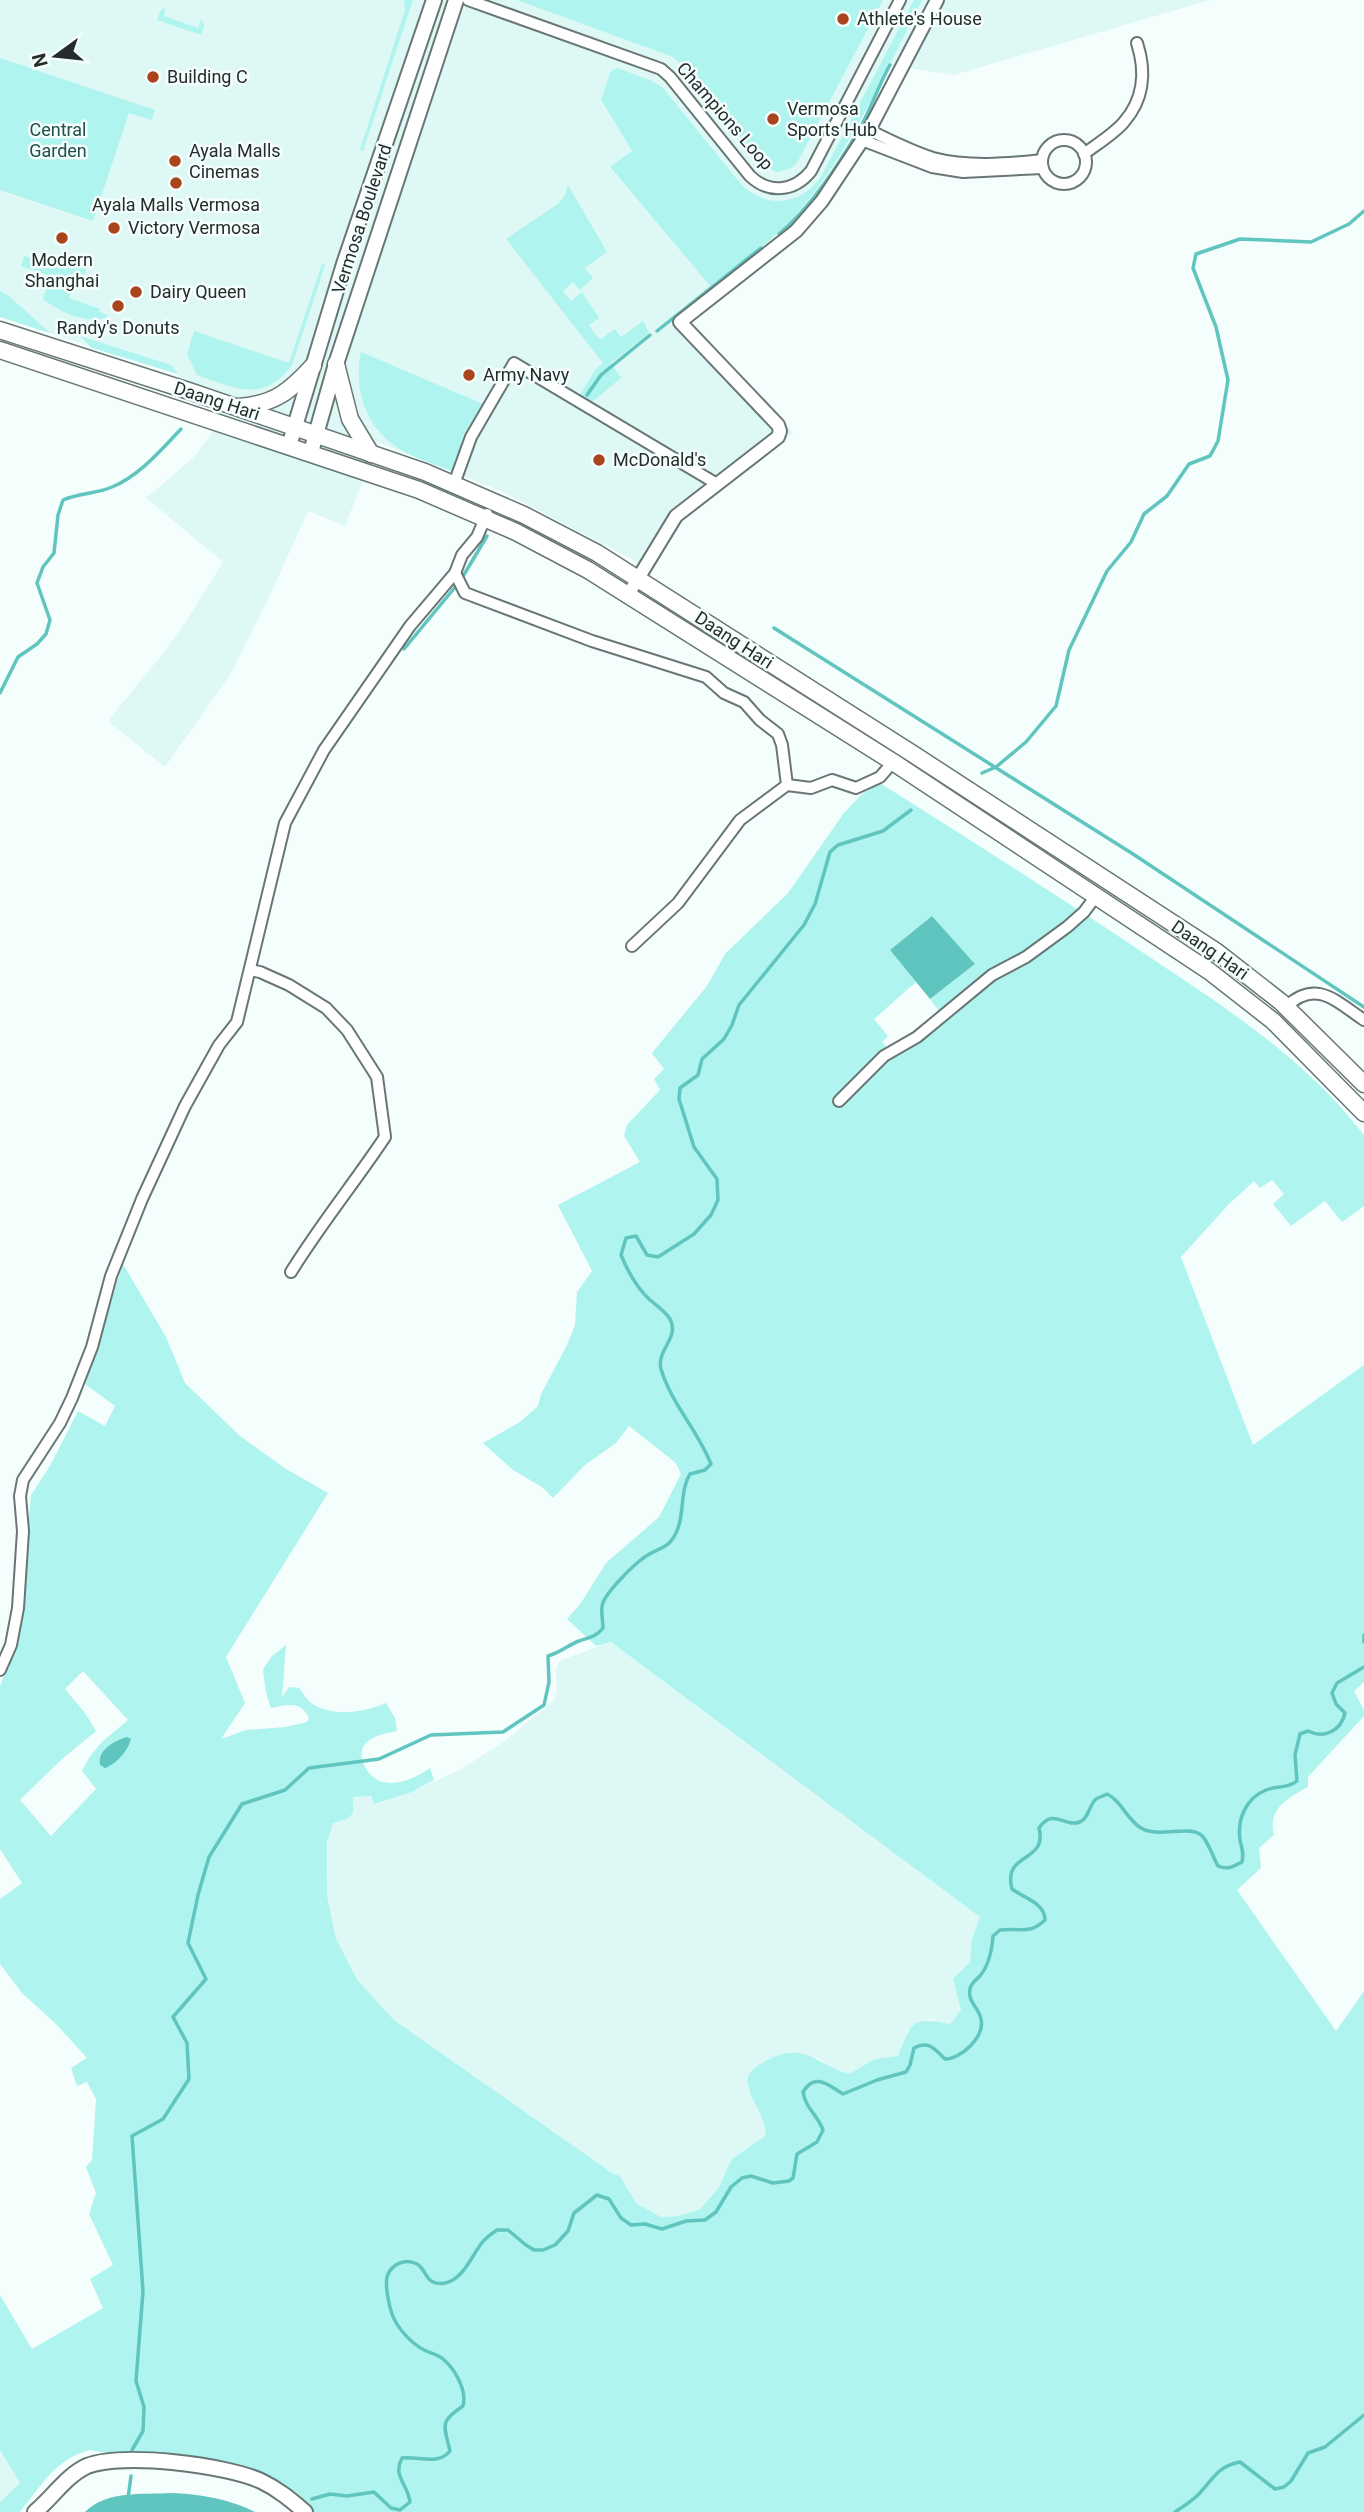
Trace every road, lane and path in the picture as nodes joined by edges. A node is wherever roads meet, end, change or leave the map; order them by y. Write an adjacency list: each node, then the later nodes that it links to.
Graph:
1 (433, 0): 13 (main road, Vermosa Boulevard)
2 (456, 0): 12 (main road, Vermosa Boulevard)
3 (468, 0): 4 (street, Champions Loop)
4 (900, 0)
5 (937, 0): 7 (street)
6 (1137, 43): 8 (street)
7 (865, 135): 9 (street); 21 (street)
8 (1084, 154): 9 (street); 9 (street)
9 (1042, 164)
10 (0, 330): 14 (main road, Daang Hari)
11 (0, 350): 17 (main road, Daang Hari)
12 (336, 364): 16 (main road, Vermosa Boulevard); 19 (main road)
13 (313, 366): 14 (main road); 15 (main road, Vermosa Boulevard)
14 (237, 407): 15 (main road, Daang Hari)
15 (295, 428): 16 (main road, Daang Hari); 17 (main road, Vermosa Boulevard)
16 (316, 435): 18 (main road, Vermosa Boulevard); 19 (main road, Daang Hari)
17 (289, 446): 18 (main road, Daang Hari)
18 (311, 452): 23 (main road, Daang Hari)
19 (371, 454): 20 (main road, Daang Hari)
20 (454, 484): 21 (street); 22 (main road, Daang Hari)
21 (717, 484): 25 (street)
22 (492, 500): 23 (street); 25 (main road, Daang Hari)
23 (485, 517): 24 (street); 26 (main road, Daang Hari)
24 (455, 573): 28 (street); 31 (street)
25 (638, 579): 26 (street); 32 (main road, Daang Hari)
26 (628, 595): 27 (main road, Daang Hari)
27 (893, 762): 28 (street); 29 (main road, Daang Hari)
28 (787, 785): 30 (street)
29 (1096, 896): 35 (street); 36 (main road, Daang Hari)
30 (632, 946)
31 (250, 970): 37 (street); 38 (street)
32 (1286, 1007): 33 (street); 34 (main road, Daang Hari)
33 (1364, 1020)
34 (1364, 1084)
35 (839, 1101)
36 (1364, 1113)
37 (291, 1272)
38 (0, 1670)
39 (35, 2512): 40 (main road)
40 (305, 2512)

